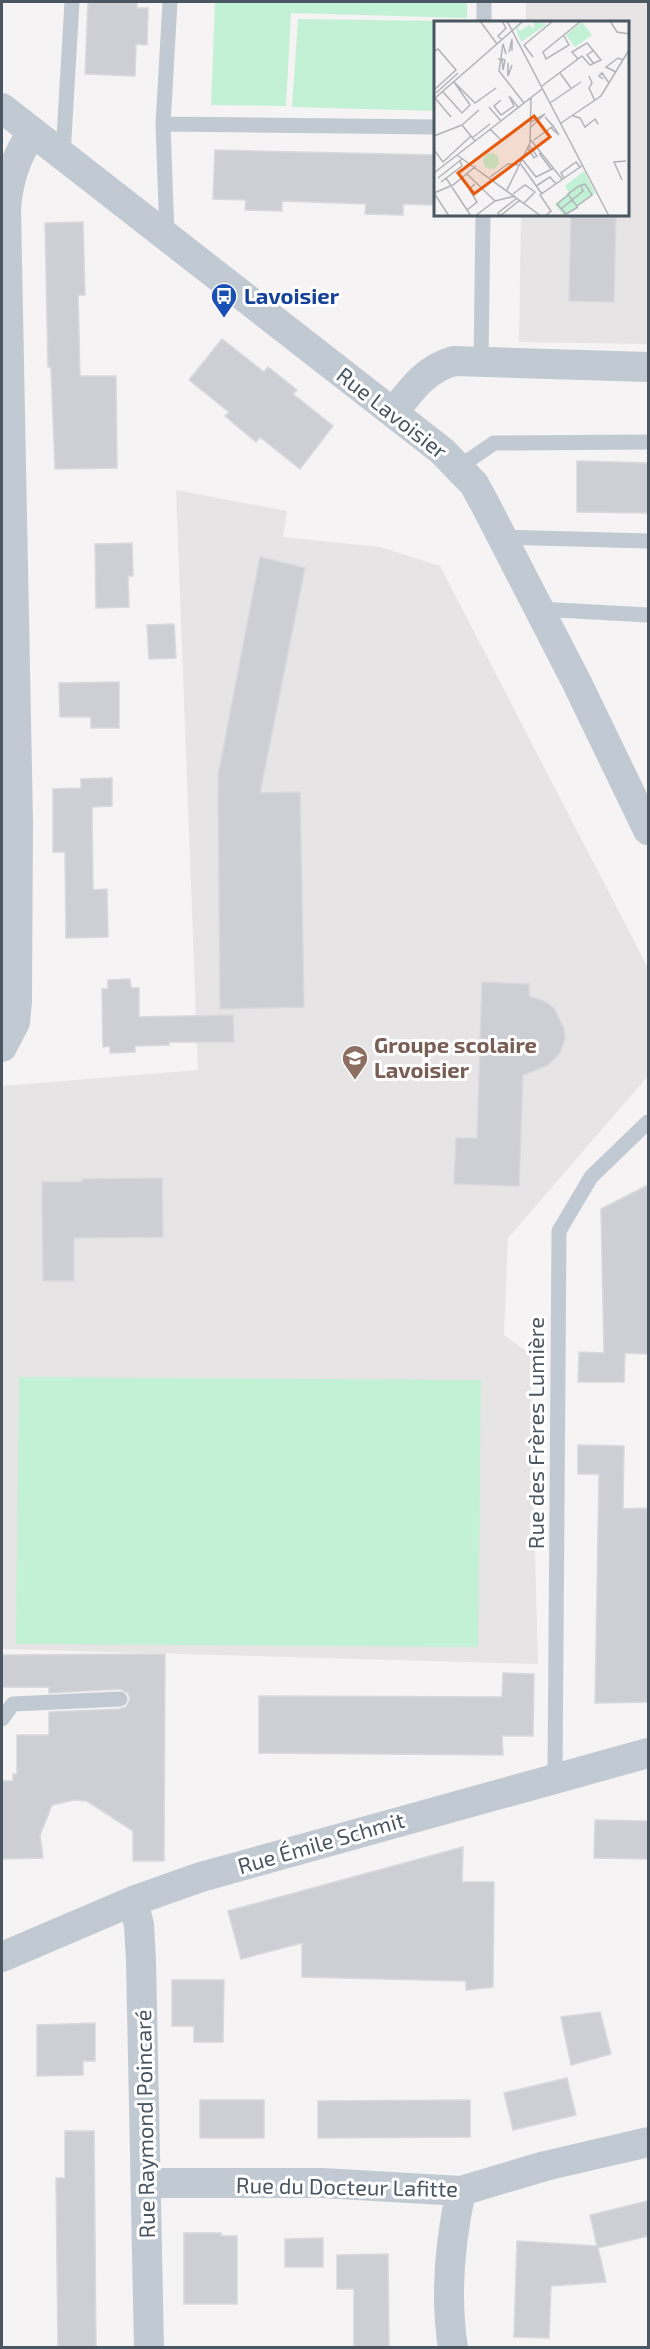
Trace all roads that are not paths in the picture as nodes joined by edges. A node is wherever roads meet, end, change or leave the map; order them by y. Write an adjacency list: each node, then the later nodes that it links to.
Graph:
1 (72, 2): 9 (lane)
2 (170, 2): 6 (lane)
3 (484, 2): 4 (lane)
4 (484, 21)
5 (2, 108): 8 (street, Rue Lavoisier)
6 (163, 124): 7 (lane); 11 (lane)
7 (434, 127)
8 (33, 132): 9 (street, Rue Lavoisier); 22 (street)
9 (63, 155): 11 (street, Rue Lavoisier)
10 (483, 216): 12 (lane)
11 (167, 237): 14 (street, Rue Lavoisier)
12 (481, 363): 13 (street); 14 (street)
13 (648, 367)
14 (393, 413): 16 (street, Rue Lavoisier)
15 (648, 442): 16 (lane)
16 (459, 467): 17 (street, Rue Lavoisier)
17 (502, 537): 18 (lane); 19 (street, Rue Lavoisier)
18 (648, 541)
19 (539, 609): 20 (lane); 21 (street, Rue Lavoisier)
20 (648, 615)
21 (648, 830)
22 (2, 1047)
23 (648, 1122): 27 (lane, Rue des Frères Lumière)
24 (120, 1699): 25 (lane)
25 (2, 1719)
26 (648, 1753): 27 (street, Rue Émile Schmit)
27 (555, 1778): 28 (street, Rue Émile Schmit)
28 (133, 1901): 29 (street, Rue Émile Schmit); 31 (street, Rue Raymond Poincaré)
29 (2, 1957)
30 (648, 2142): 32 (street, Rue du Docteur Lafitte)
31 (147, 2183): 32 (street, Rue du Docteur Lafitte); 33 (street, Rue Raymond Poincaré)
32 (461, 2192): 34 (street)
33 (148, 2348)
34 (453, 2348)

